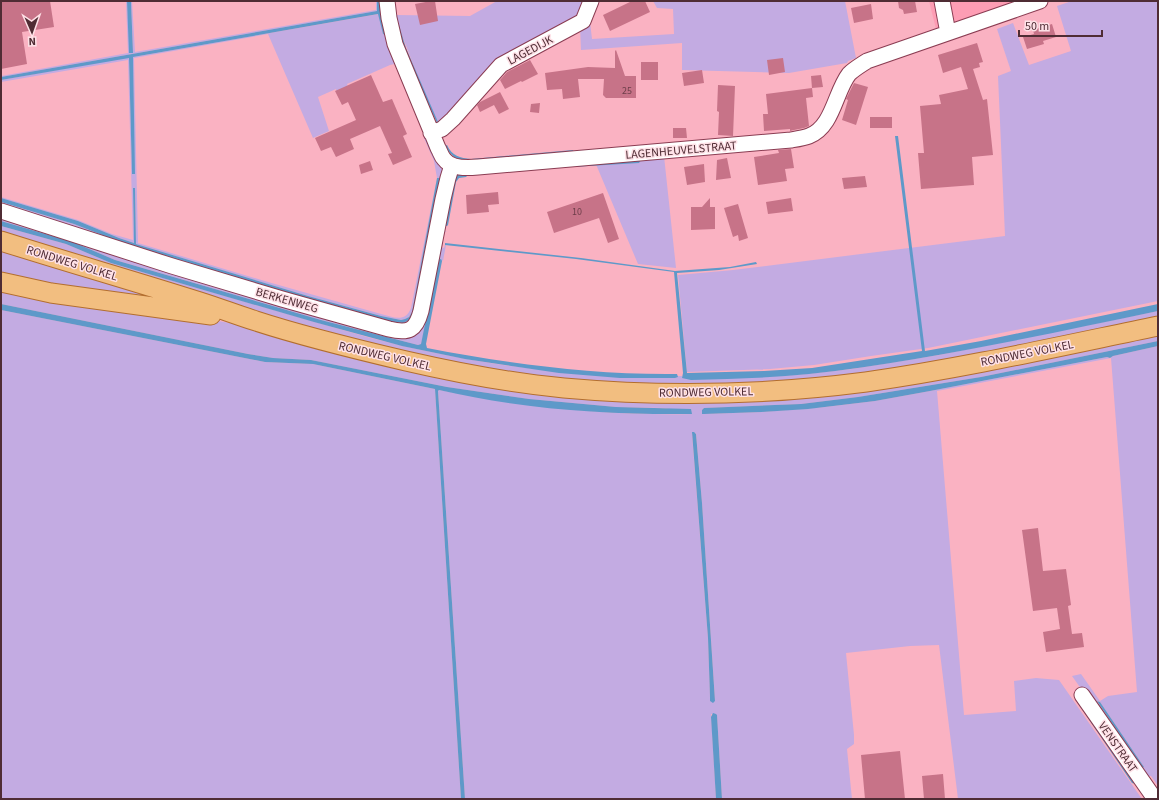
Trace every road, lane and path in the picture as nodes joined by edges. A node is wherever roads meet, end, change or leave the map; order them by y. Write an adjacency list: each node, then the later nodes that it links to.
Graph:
1 (387, 1): 6 (street)
2 (591, 1): 6 (street, LAGEDIJK)
3 (942, 1): 5 (street)
4 (1040, 1): 5 (street, LAGENHEUVELSTRAAT)
5 (948, 32): 7 (street, LAGENHEUVELSTRAAT)
6 (431, 133): 7 (street)
7 (452, 165): 8 (street, BERKENWEG)
8 (1, 211)
9 (1, 241): 11 (main road, RONDWEG VOLKEL)
10 (1, 282): 11 (main road, RONDWEG VOLKEL)
11 (256, 322): 12 (main road, RONDWEG VOLKEL)
12 (1158, 326)
13 (1082, 695): 14 (street, VENSTRAAT)
14 (1155, 799)

